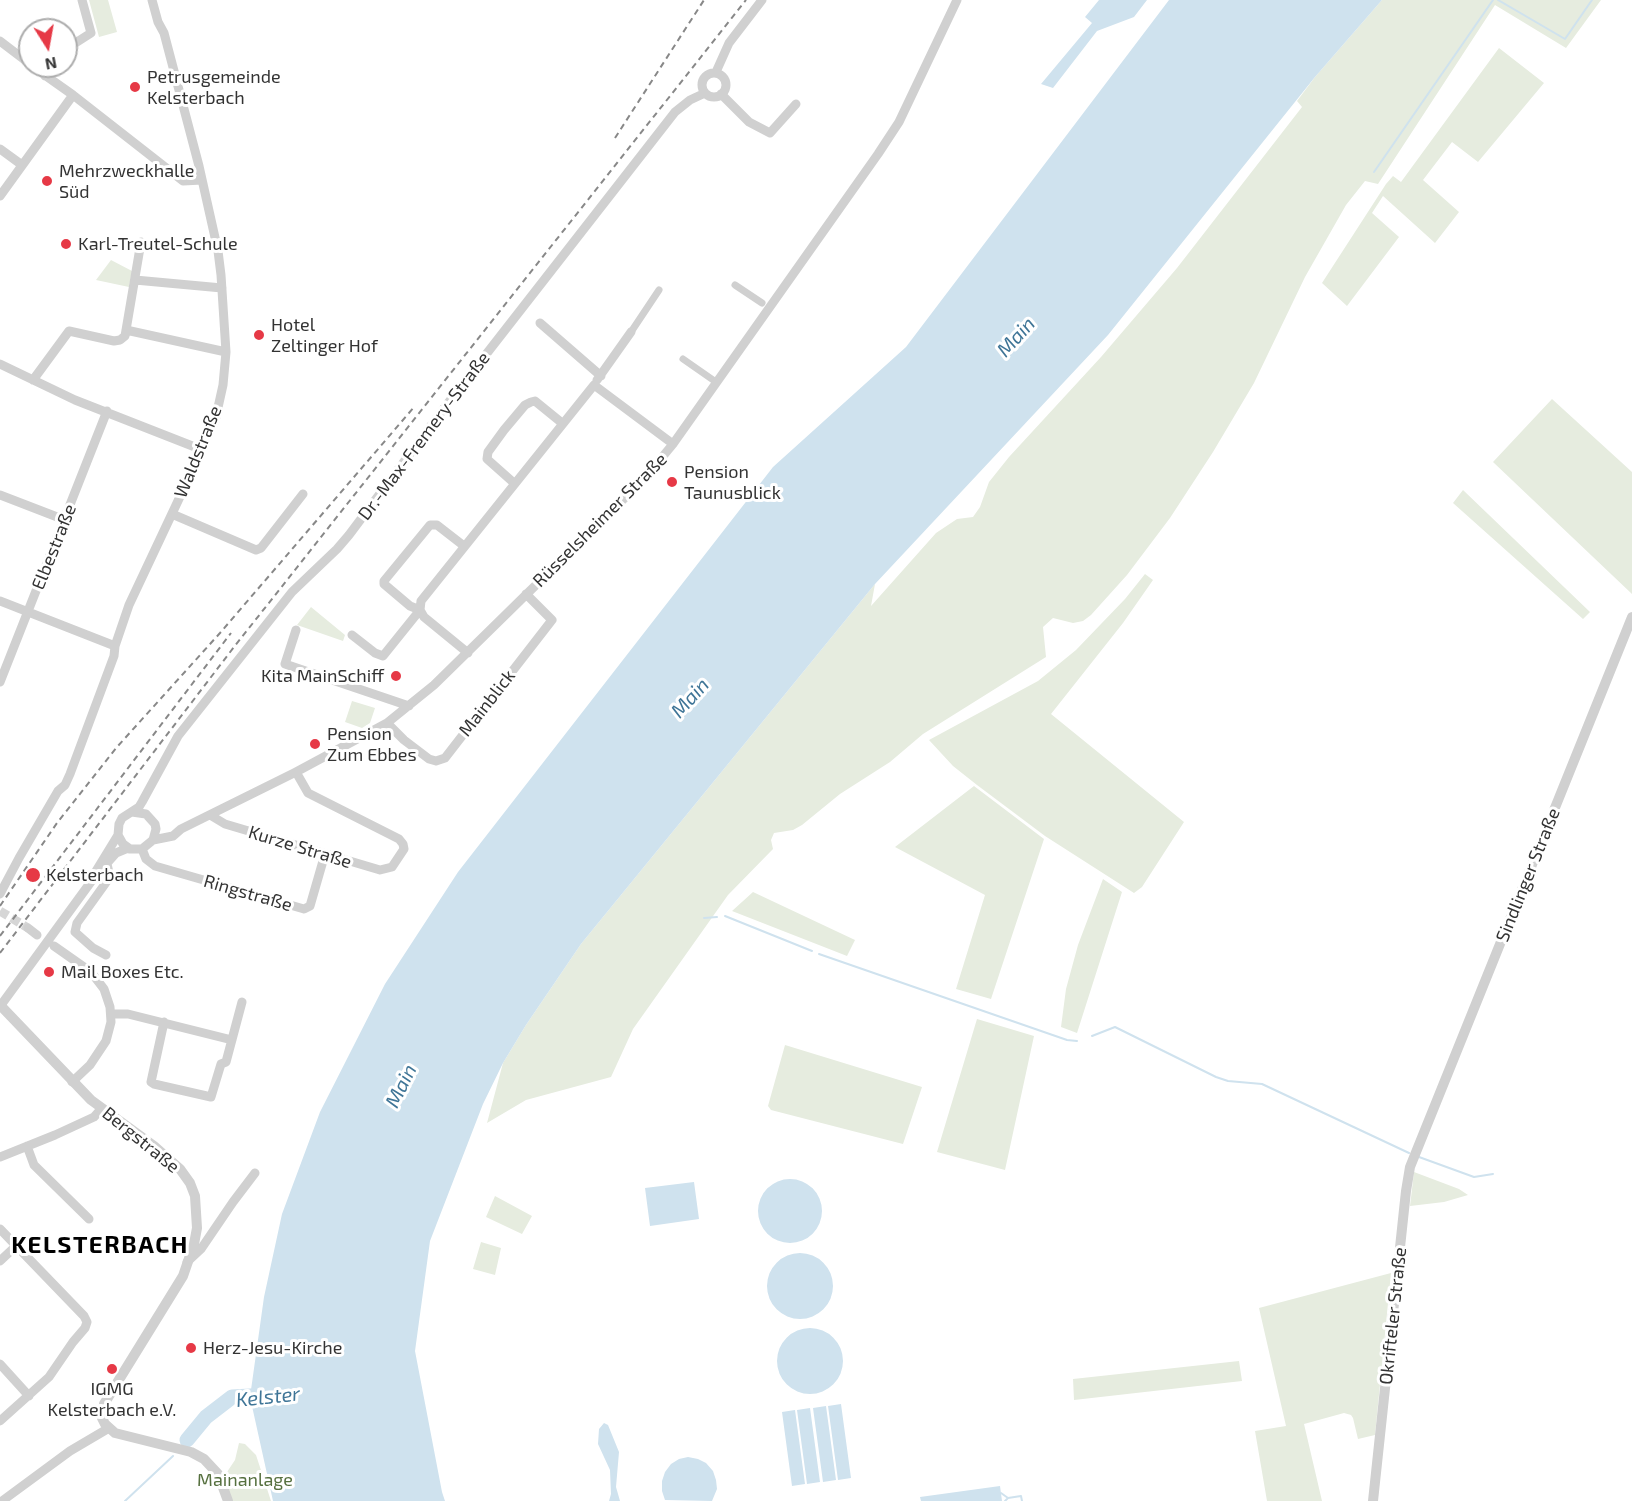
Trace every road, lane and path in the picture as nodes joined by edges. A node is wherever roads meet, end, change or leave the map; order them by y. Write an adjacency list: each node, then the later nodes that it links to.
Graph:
1 (82, 0): 6 (street)
2 (153, 0): 16 (street, Waldstraße)
3 (762, 0): 8 (street)
4 (957, 0): 32 (street, Rüsselsheimer Straße)
5 (0, 41): 7 (street)
6 (78, 41)
7 (18, 55)
8 (716, 72): 10 (street); 11 (street)
9 (48, 78): 12 (street)
10 (705, 93): 11 (street); 57 (street, Dr.-Max-Fremery-Straße)
11 (721, 94): 13 (street)
12 (73, 95): 15 (street); 16 (street)
13 (796, 104)
14 (0, 149): 15 (street)
15 (22, 165): 17 (street)
16 (202, 180): 21 (street, Waldstraße)
17 (0, 196)
18 (141, 242): 19 (street)
19 (135, 280): 21 (street); 25 (street)
20 (735, 285): 23 (street)
21 (222, 288): 27 (street, Waldstraße)
22 (659, 290): 26 (street)
23 (762, 303)
24 (540, 323): 30 (street)
25 (126, 330): 27 (street); 31 (street)
26 (631, 332): 30 (street)
27 (226, 352): 37 (street, Waldstraße)
28 (683, 359): 32 (street)
29 (0, 364): 31 (street)
30 (601, 376): 33 (street)
31 (33, 381): 34 (street)
32 (716, 382): 36 (street, Rüsselsheimer Straße)
33 (594, 385): 35 (street); 36 (street)
34 (107, 411): 37 (street); 42 (street, Elbestraße)
35 (562, 423): 38 (street); 38 (street)
36 (673, 444): 44 (street, Rüsselsheimer Straße)
37 (200, 449): 41 (street, Waldstraße)
38 (514, 483): 43 (street)
39 (303, 494): 41 (street)
40 (0, 495): 42 (street)
41 (172, 514): 51 (street, Waldstraße)
42 (65, 520): 47 (street, Elbestraße)
43 (464, 546): 46 (street); 46 (street)
44 (526, 594): 52 (street, Rüsselsheimer Straße); 55 (street, Mainblick)
45 (0, 601): 47 (street)
46 (420, 610): 50 (street); 52 (street)
47 (28, 612): 51 (street); 53 (street, Elbestraße)
48 (1632, 617): 82 (street, Sindlinger Straße)
49 (296, 630): 54 (street)
50 (352, 635)
51 (115, 646): 70 (street, Waldstraße)
52 (468, 652): 54 (street, Rüsselsheimer Straße)
53 (0, 682)
54 (409, 706): 55 (street, Rüsselsheimer Straße)
55 (387, 723): 56 (street, Rüsselsheimer Straße)
56 (296, 772): 60 (street, Rüsselsheimer Straße); 67 (street, Kurze Straße)
57 (152, 786): 58 (street, Dr.-Max-Fremery-Straße); 59 (street, Dr.-Max-Fremery-Straße)
58 (132, 812): 59 (street); 63 (street)
59 (146, 814): 61 (street)
60 (210, 815): 62 (street, Rüsselsheimer Straße); 67 (street, Kurze Straße)
61 (154, 824): 62 (street); 64 (street)
62 (181, 829): 64 (street, Rüsselsheimer Straße)
63 (118, 835): 65 (street); 69 (street)
64 (153, 840): 66 (street)
65 (128, 848): 66 (street); 68 (street)
66 (142, 849): 67 (street, Ringstraße)
67 (325, 854)
68 (107, 864): 69 (street); 74 (street)
69 (93, 879): 76 (street)
70 (0, 894)
71 (28, 928): 72 (street)
72 (37, 935)
73 (54, 946): 77 (street)
74 (106, 955)
75 (242, 1002): 79 (street)
76 (0, 1005): 80 (street, Bergstraße)
77 (111, 1014): 78 (street); 80 (street)
78 (164, 1022): 79 (street); 79 (street)
79 (232, 1040)
80 (72, 1082): 81 (street, Bergstraße)
81 (102, 1108): 83 (street); 90 (street, Bergstraße)
82 (1423, 1133): 97 (street, Okrifteler Straße)
83 (27, 1146): 84 (street); 86 (street)
84 (0, 1157)
85 (255, 1173): 90 (street)
86 (89, 1219)
87 (0, 1229): 88 (street)
88 (16, 1246): 89 (street); 92 (street)
89 (0, 1261)
90 (187, 1262): 94 (street, Bergstraße)
91 (0, 1364): 92 (street)
92 (29, 1396): 93 (street)
93 (0, 1421)
94 (109, 1428): 95 (street); 96 (street)
95 (2, 1501)
96 (228, 1501)
97 (1373, 1501)

